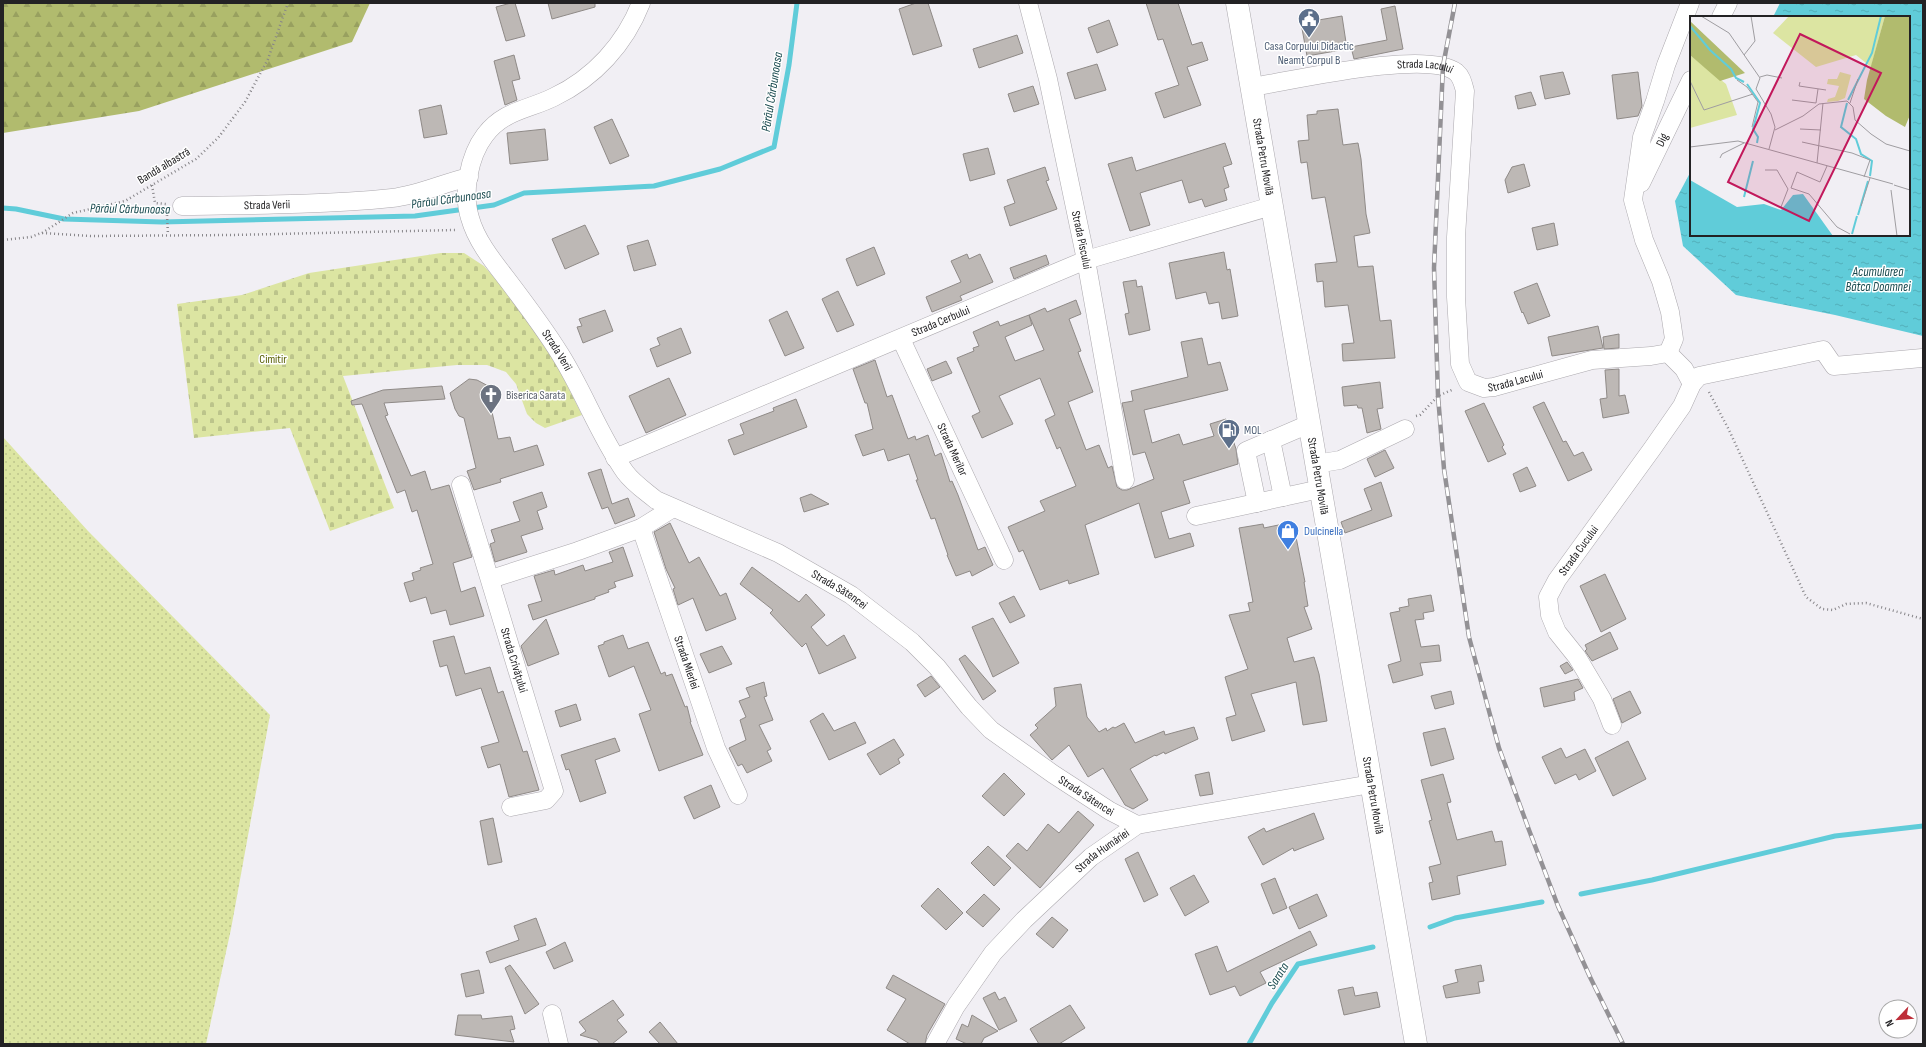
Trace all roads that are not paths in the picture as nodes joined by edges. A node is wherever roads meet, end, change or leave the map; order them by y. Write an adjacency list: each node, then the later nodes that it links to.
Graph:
1 (641, 3): 9 (street, Strada Verii)
2 (1028, 3): 13 (street, Strada Piscului)
3 (1237, 3): 8 (main road, Strada Petru Movilă)
4 (1690, 3): 10 (street)
5 (1728, 3): 6 (street)
6 (1722, 16)
7 (1690, 82): 10 (street, Dig)
8 (1252, 87): 11 (main road, Strada Petru Movilă); 15 (street, Strada Lacului)
9 (469, 177): 12 (street, Strada Verii); 21 (street, Strada Verii)
10 (1633, 200): 15 (street)
11 (1272, 206): 13 (street, Strada Cerbului); 18 (main road, Strada Petru Movilă)
12 (174, 210)
13 (1086, 260): 14 (street, Strada Cerbului); 23 (street, Strada Piscului)
14 (901, 339): 21 (street, Strada Cerbului); 31 (street, Strada Merilor)
15 (1668, 353): 17 (street)
16 (1922, 358): 17 (street)
17 (1695, 380): 33 (street, Strada Cucului)
18 (1309, 424): 20 (street); 22 (main road, Strada Petru Movilă)
19 (1408, 424): 22 (street)
20 (1271, 440): 26 (street); 27 (street)
21 (615, 458): 28 (street, Strada Verii)
22 (1316, 464): 25 (main road, Strada Petru Movilă)
23 (1125, 480)
24 (461, 485): 32 (street, Strada Crivățului)
25 (1320, 489): 26 (street); 34 (main road, Strada Petru Movilă)
26 (1283, 497): 27 (street)
27 (1258, 503): 29 (street)
28 (674, 508): 30 (street); 37 (street, Strada Sătencei)
29 (1196, 516)
30 (640, 528): 32 (street); 35 (street, Strada Mierlei)
31 (1004, 560)
32 (491, 579): 36 (street, Strada Crivățului)
33 (1612, 725)
34 (1372, 784): 37 (street, Strada Humăriei); 41 (main road, Strada Petru Movilă)
35 (738, 795)
36 (511, 807)
37 (1138, 825): 40 (street, Strada Humăriei)
38 (552, 1014): 39 (street)
39 (558, 1044)
40 (935, 1044)
41 (1416, 1044)

